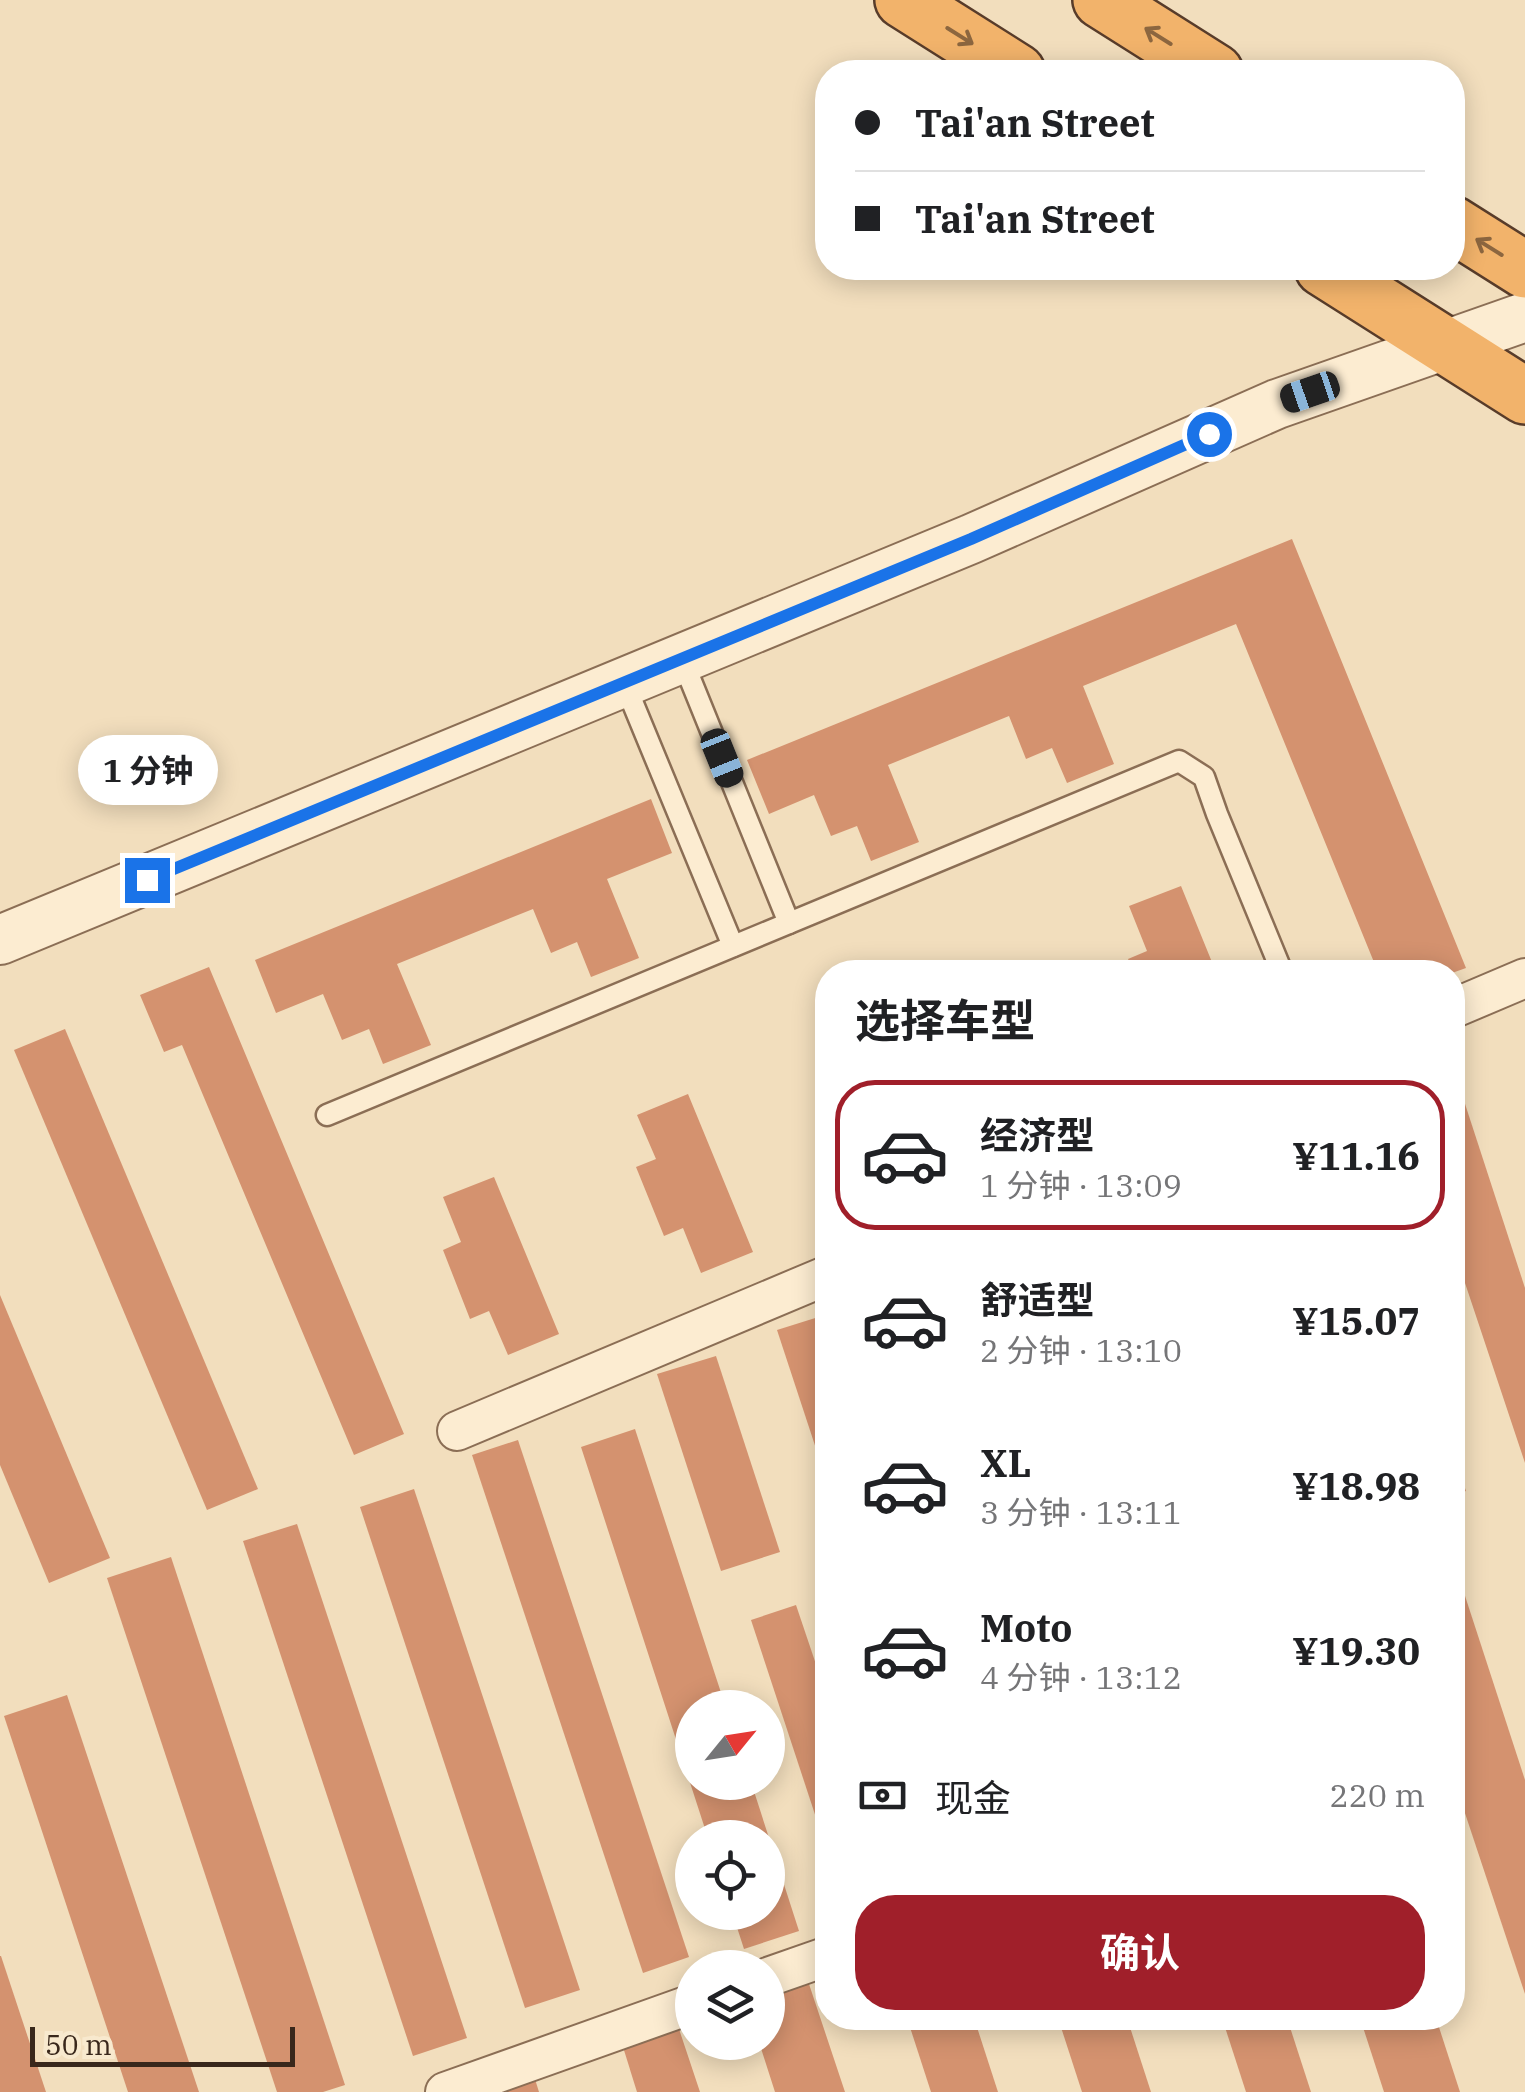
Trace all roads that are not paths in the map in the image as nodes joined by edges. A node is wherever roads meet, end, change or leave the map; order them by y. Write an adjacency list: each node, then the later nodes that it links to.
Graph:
1 (903, 0): 3 (highway, one-way to 3)
2 (1101, 0): 4 (highway, one-way to 2)
3 (997, 60)
4 (1195, 60)
5 (1465, 232): 6 (highway, one-way to 5)
6 (1525, 270)
7 (1342, 280): 9 (highway)
8 (1525, 317): 9 (street)
9 (1445, 345): 10 (highway); 11 (street)
10 (1525, 396)
11 (682, 658): 12 (street); 13 (lane)
12 (624, 682): 14 (street); 15 (lane)
13 (789, 923): 15 (lane); 16 (lane)
14 (0, 940)
15 (734, 946): 19 (lane)
16 (1277, 960)
17 (1525, 978): 18 (street)
18 (1465, 1004)
19 (327, 1115)
20 (815, 1280): 21 (street)
21 (456, 1431)
22 (815, 1961): 23 (street)
23 (785, 1971)
24 (675, 2010): 25 (street)
25 (445, 2092)

